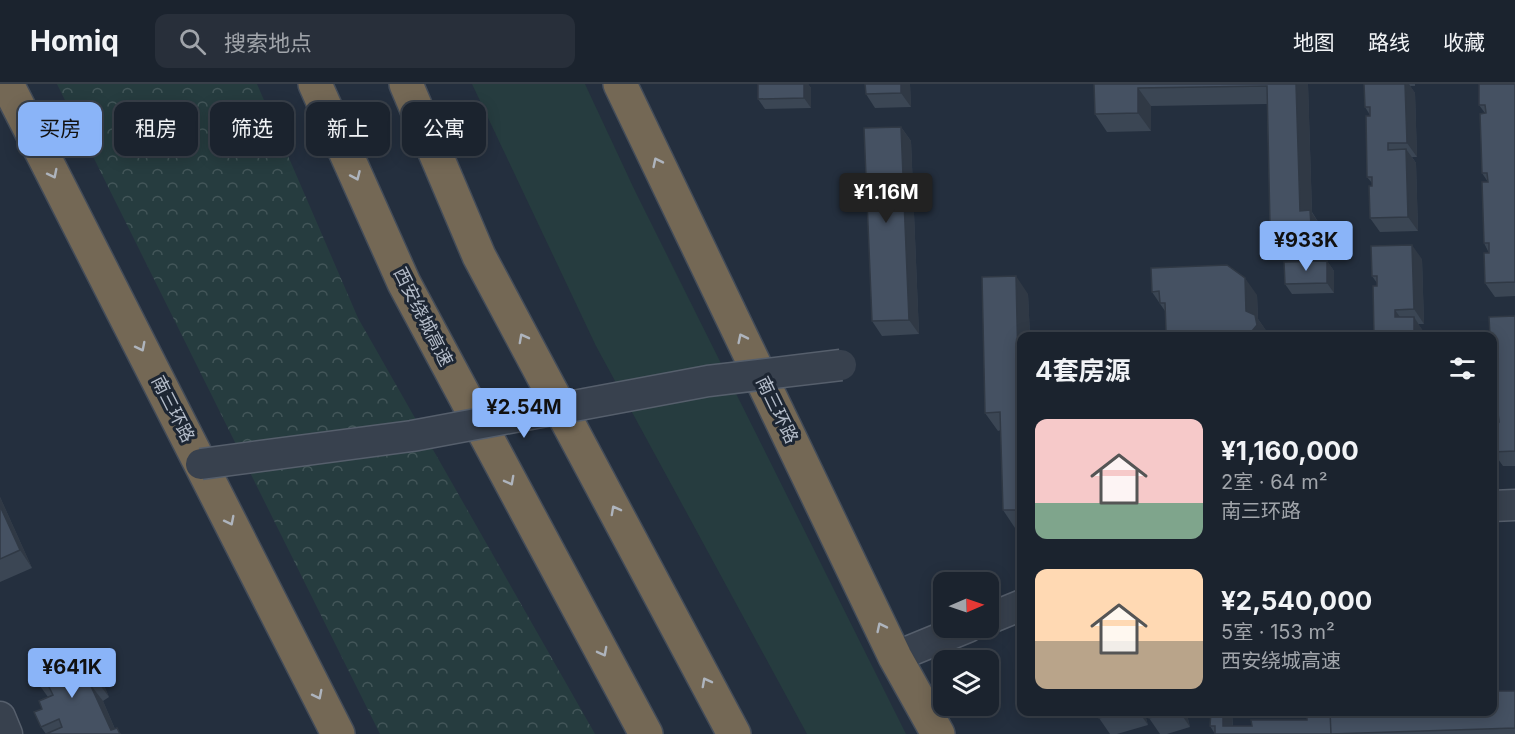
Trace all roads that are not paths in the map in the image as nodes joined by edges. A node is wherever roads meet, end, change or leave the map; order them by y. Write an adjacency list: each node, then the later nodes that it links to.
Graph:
1 (7, 84): 6 (highway, 南三环路, one-way to 6)
2 (315, 84): 16 (highway, 西安绕城高速, one-way to 16)
3 (406, 84): 17 (highway, one-way to 3)
4 (620, 84): 12 (highway, 南三环路, one-way to 4)
5 (841, 365): 6 (street, bridge)
6 (201, 464): 15 (highway, 南三环路, one-way to 15)
7 (1515, 505): 8 (street)
8 (1497, 506)
9 (1017, 607): 10 (street)
10 (999, 614)
11 (942, 638): 12 (street)
12 (896, 657): 18 (highway, 南三环路)
13 (0, 717): 14 (street)
14 (7, 734)
15 (338, 734)
16 (646, 734)
17 (734, 734)
18 (938, 734)

